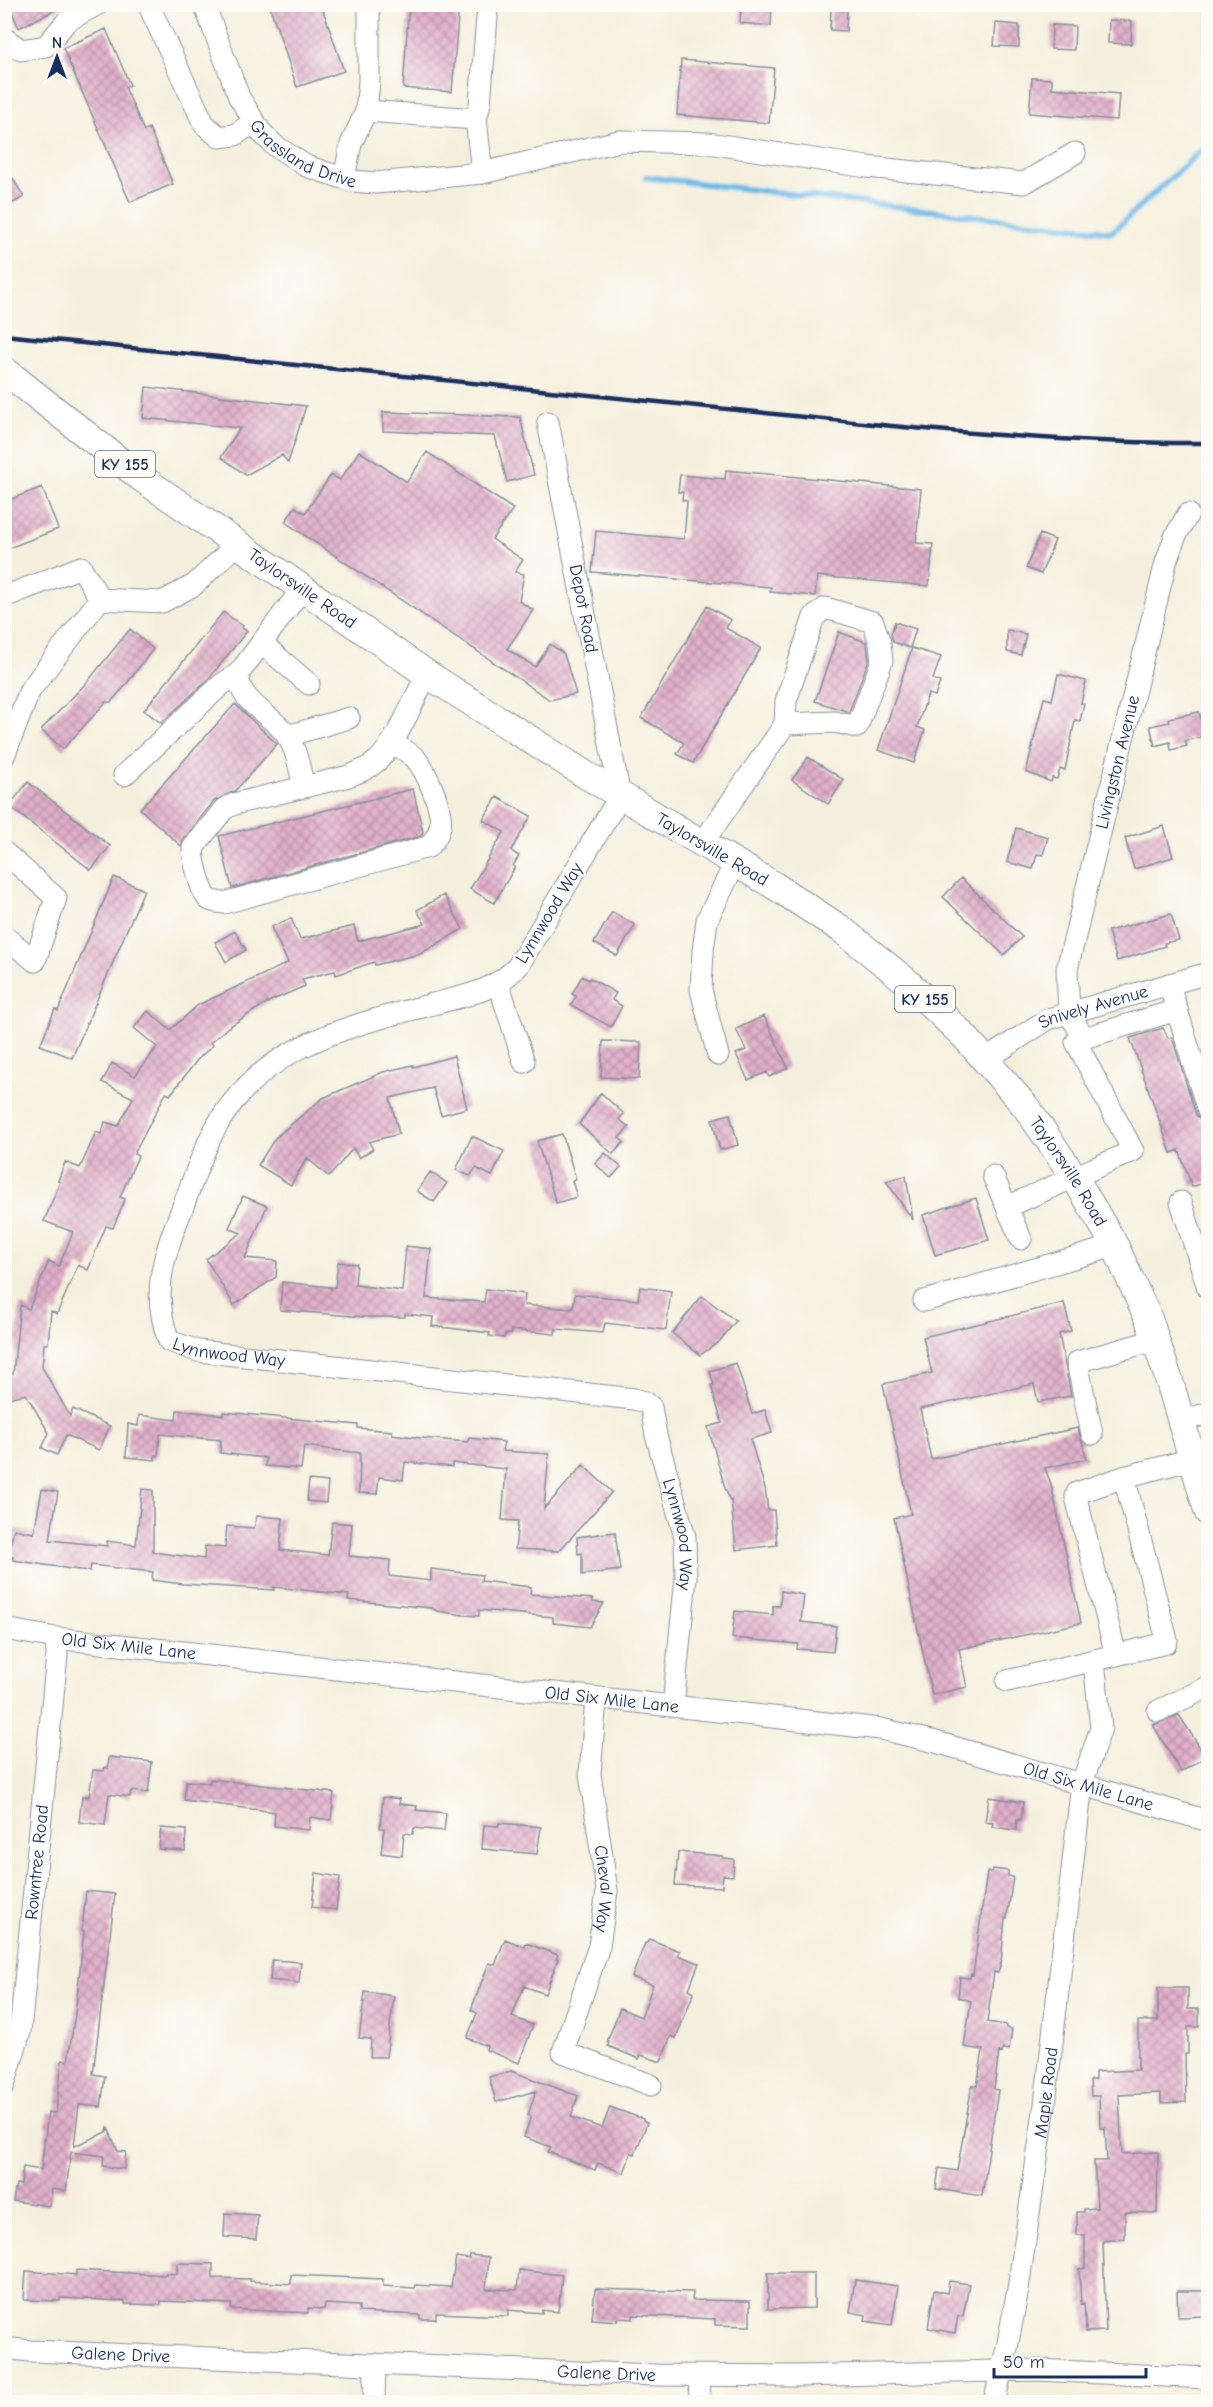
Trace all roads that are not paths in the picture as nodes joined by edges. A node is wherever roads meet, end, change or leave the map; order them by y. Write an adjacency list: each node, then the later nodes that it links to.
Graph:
1 (98, 4): 6 (street)
2 (148, 4): 9 (street)
3 (204, 4): 9 (street, Grassland Drive)
4 (369, 4): 7 (street)
5 (487, 17): 8 (street)
6 (4, 38)
7 (366, 111): 8 (street); 12 (street)
8 (476, 119): 11 (street)
9 (254, 123): 12 (street, Grassland Drive)
10 (1075, 153): 11 (street, Grassland Drive)
11 (482, 173): 12 (street, Grassland Drive)
12 (344, 178)
13 (4, 370): 16 (main road, Taylorsville Road / KY 155)
14 (548, 422): 31 (street, Depot Road)
15 (1188, 514): 40 (street, Livingston Avenue)
16 (236, 545): 17 (main road, Taylorsville Road / KY 155); 19 (street)
17 (302, 590): 20 (street); 22 (main road, Taylorsville Road / KY 155)
18 (4, 597): 19 (street)
19 (100, 599): 28 (street)
20 (261, 643): 21 (street); 23 (street)
21 (239, 673): 26 (street); 29 (street)
22 (427, 674): 27 (street); 31 (main road, Taylorsville Road / KY 155)
23 (309, 684)
24 (349, 718): 26 (street)
25 (785, 724): 25 (street); 32 (street)
26 (287, 736): 30 (street)
27 (391, 743): 30 (street); 30 (street)
28 (4, 756)
29 (124, 775)
30 (304, 786)
31 (620, 796): 32 (main road, Taylorsville Road / KY 155); 37 (street, Lynnwood Way)
32 (702, 844): 34 (main road, Taylorsville Road / KY 155)
33 (4, 852): 35 (street)
34 (735, 863): 42 (street); 43 (main road, Taylorsville Road / KY 155)
35 (4, 936)
36 (1209, 973): 38 (street, Snively Avenue)
37 (498, 982): 44 (street); 68 (street, Lynnwood Way)
38 (1169, 984): 39 (street); 40 (street, Snively Avenue)
39 (1177, 1010): 41 (street); 45 (street)
40 (1069, 1013): 41 (street); 43 (street, Snively Avenue)
41 (1084, 1038): 47 (street)
42 (718, 1055)
43 (985, 1060): 47 (main road, Taylorsville Road / KY 155)
44 (524, 1062)
45 (1208, 1111)
46 (993, 1176): 49 (street)
47 (1075, 1178): 49 (street); 51 (main road, Taylorsville Road / KY 155)
48 (1181, 1202): 52 (street)
49 (1007, 1207): 50 (street)
50 (1022, 1239)
51 (1115, 1246): 53 (street); 54 (main road, Taylorsville Road / KY 155)
52 (1209, 1288)
53 (924, 1301)
54 (1155, 1340): 56 (main road, Taylorsville Road / KY 155); 57 (street)
55 (1209, 1413): 56 (street)
56 (1182, 1421): 58 (main road, Taylorsville Road / KY 155)
57 (1092, 1434)
58 (1193, 1460): 59 (street); 60 (main road, Taylorsville Road / KY 155)
59 (1124, 1477): 63 (street); 63 (street)
60 (1209, 1512)
61 (4, 1629): 62 (street, Old Six Mile Lane)
62 (56, 1638): 67 (street, Old Six Mile Lane); 72 (street, Rowntree Road)
63 (1116, 1656): 64 (street)
64 (1094, 1660): 65 (street); 70 (street, Maple Road)
65 (1007, 1681)
66 (1208, 1687): 69 (street)
67 (596, 1698): 68 (street, Old Six Mile Lane); 73 (street, Cheval Way)
68 (674, 1706): 70 (street, Old Six Mile Lane)
69 (1158, 1711)
70 (1082, 1783): 71 (street, Old Six Mile Lane); 76 (street, Maple Road)
71 (1209, 1821)
72 (4, 2085)
73 (651, 2085)
74 (4, 2348): 75 (street, Galene Drive)
75 (375, 2364): 77 (street, Galene Drive); 79 (street)
76 (1002, 2370): 77 (street, Galene Drive); 78 (street, Galene Drive); 81 (street, Maple Road)
77 (699, 2376): 80 (street)
78 (1209, 2378)
79 (374, 2403)
80 (700, 2403)
81 (994, 2403)

